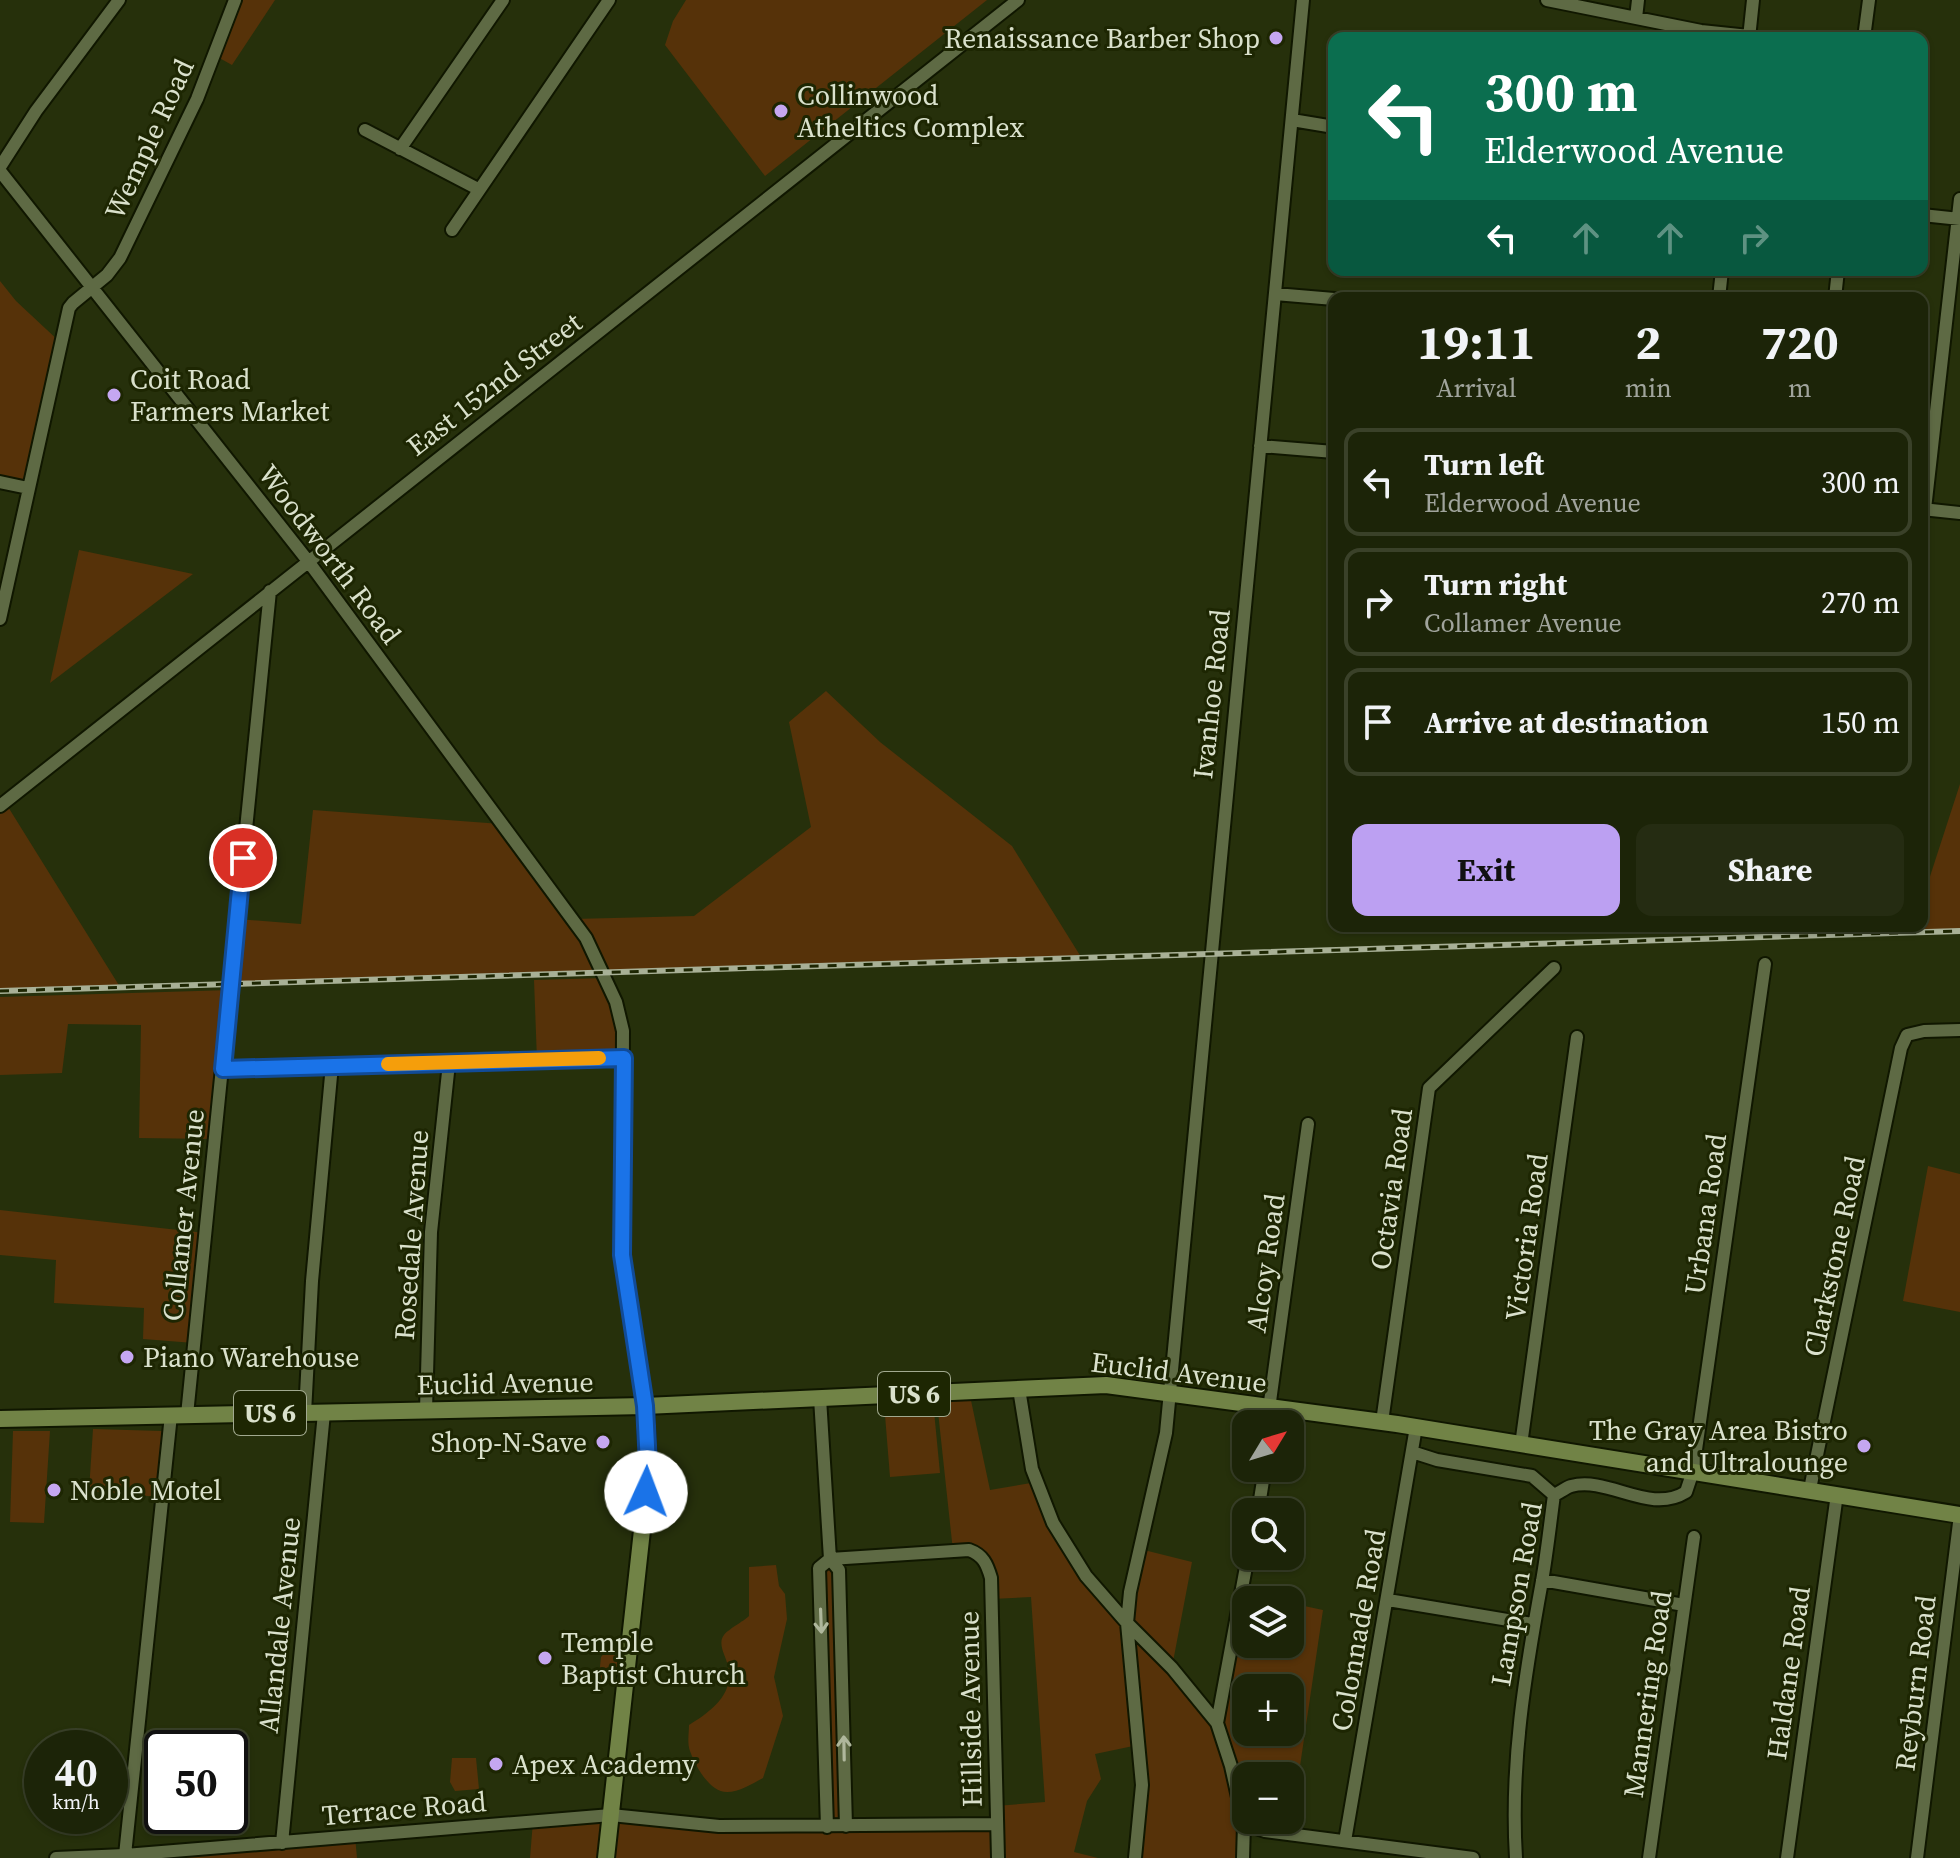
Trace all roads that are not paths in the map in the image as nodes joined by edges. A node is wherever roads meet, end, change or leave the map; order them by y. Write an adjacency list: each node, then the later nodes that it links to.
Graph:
1 (119, 0): 19 (street)
2 (235, 0): 25 (street, Wemple Road)
3 (503, 0): 18 (street)
4 (609, 0): 20 (street)
5 (1018, 0): 35 (street, East 152nd Street)
6 (1303, 0): 15 (street, Ivanhoe Road)
7 (1547, 0): 11 (street)
8 (1638, 0): 11 (street)
9 (1753, 0): 13 (street)
10 (1869, 0): 14 (street)
11 (1636, 18): 12 (street)
12 (1709, 32)
13 (1750, 32)
14 (1865, 32)
15 (1292, 120): 16 (street); 26 (street, Ivanhoe Road)
16 (1328, 126)
17 (365, 130): 18 (street)
18 (400, 149): 20 (street)
19 (0, 169): 25 (street, Woodworth Road)
20 (478, 189): 24 (street)
21 (1960, 199): 23 (street)
22 (1928, 216): 23 (street)
23 (1959, 219): 30 (street)
24 (452, 230)
25 (91, 287): 32 (street, Wemple Road); 35 (street, Woodworth Road)
26 (1275, 294): 27 (street); 28 (street, Ivanhoe Road)
27 (1328, 298)
28 (1260, 446): 29 (street); 49 (street, Ivanhoe Road)
29 (1328, 452)
30 (1928, 469)
31 (0, 482): 32 (street)
32 (28, 488): 37 (street, Wemple Road)
33 (1928, 510): 34 (street)
34 (1960, 513)
35 (308, 561): 36 (street, East 152nd Street); 43 (street, Woodworth Road)
36 (270, 591): 38 (street, East 152nd Street); 46 (street, Collamer Avenue)
37 (0, 619)
38 (2, 802)
39 (1765, 964): 64 (street, Urbana Road)
40 (1554, 968): 60 (street, Octavia Road)
41 (1960, 1030): 65 (street, Clarkstone Road)
42 (1577, 1037): 62 (street, Victoria Road)
43 (624, 1058): 44 (street); 51 (street, Woodworth Road)
44 (449, 1063): 45 (street); 52 (street, Rosedale Avenue)
45 (332, 1065): 46 (street); 55 (street)
46 (223, 1069): 57 (street, Collamer Avenue)
47 (1308, 1124): 54 (street, Alcoy Road)
48 (1019, 1389): 49 (main road, Euclid Avenue / US 6); 50 (main road, Euclid Avenue / US 6); 75 (street)
49 (1169, 1393): 53 (main road, Euclid Avenue / US 6); 75 (street, Ivanhoe Road)
50 (820, 1398): 51 (main road, Euclid Avenue / US 6); 70 (street)
51 (645, 1406): 52 (main road, Euclid Avenue / US 6); 81 (main road)
52 (426, 1410): 56 (main road, Euclid Avenue / US 6)
53 (1252, 1410)
54 (1272, 1410)
55 (305, 1413): 56 (main road, Euclid Avenue / US 6); 57 (main road, Euclid Avenue / US 6)
56 (324, 1413): 88 (street, Allandale Avenue)
57 (179, 1415): 59 (main road, Euclid Avenue / US 6); 89 (street, Collamer Avenue)
58 (1304, 1416): 60 (main road, Euclid Avenue / US 6)
59 (0, 1419)
60 (1382, 1422): 61 (main road, Euclid Avenue / US 6)
61 (1416, 1427): 62 (main road, Euclid Avenue / US 6); 63 (street, Colonnade Road)
62 (1521, 1445): 64 (main road, Euclid Avenue / US 6)
63 (1412, 1452): 67 (street); 73 (street, Colonnade Road)
64 (1693, 1471): 65 (main road, Euclid Avenue / US 6); 67 (street, Lampson Road)
65 (1810, 1489): 66 (main road, Euclid Avenue / US 6)
66 (1837, 1494): 68 (main road, Euclid Avenue / US 6); 98 (street, Haldane Road)
67 (1554, 1495): 72 (street, Lampson Road)
68 (1960, 1515): 99 (street, Reyburn Road)
69 (1694, 1537): 74 (street, Mannering Road)
70 (830, 1559): 77 (street, one-way to 77); 78 (street); 82 (street, Hillside Avenue)
71 (1245, 1570): 79 (street)
72 (1542, 1580): 74 (street); 76 (street, Lampson Road)
73 (1388, 1600): 76 (street); 87 (street, Colonnade Road)
74 (1684, 1605): 97 (street, Mannering Road)
75 (1127, 1623): 79 (street); 93 (street, Ivanhoe Road)
76 (1532, 1624): 96 (street, Lampson Road)
77 (822, 1682): 78 (street); 84 (street)
78 (842, 1682): 83 (street, one-way to 78)
79 (1217, 1723): 80 (street)
80 (1232, 1779)
81 (611, 1815): 84 (street, Terrace Road); 88 (street, Terrace Road); 91 (main road)
82 (997, 1824): 83 (street, Terrace Road); 92 (street, Hillside Avenue)
83 (846, 1826): 84 (street, Terrace Road)
84 (827, 1827)
85 (1244, 1834): 94 (street)
86 (1289, 1834): 87 (street)
87 (1345, 1841): 95 (street)
88 (282, 1843): 89 (street, Terrace Road)
89 (125, 1855): 90 (street, Terrace Road)
90 (56, 1858)
91 (606, 1858)
92 (998, 1858)
93 (1135, 1858)
94 (1243, 1858)
95 (1473, 1858)
96 (1516, 1858)
97 (1649, 1858)
98 (1787, 1858)
99 (1917, 1858)

